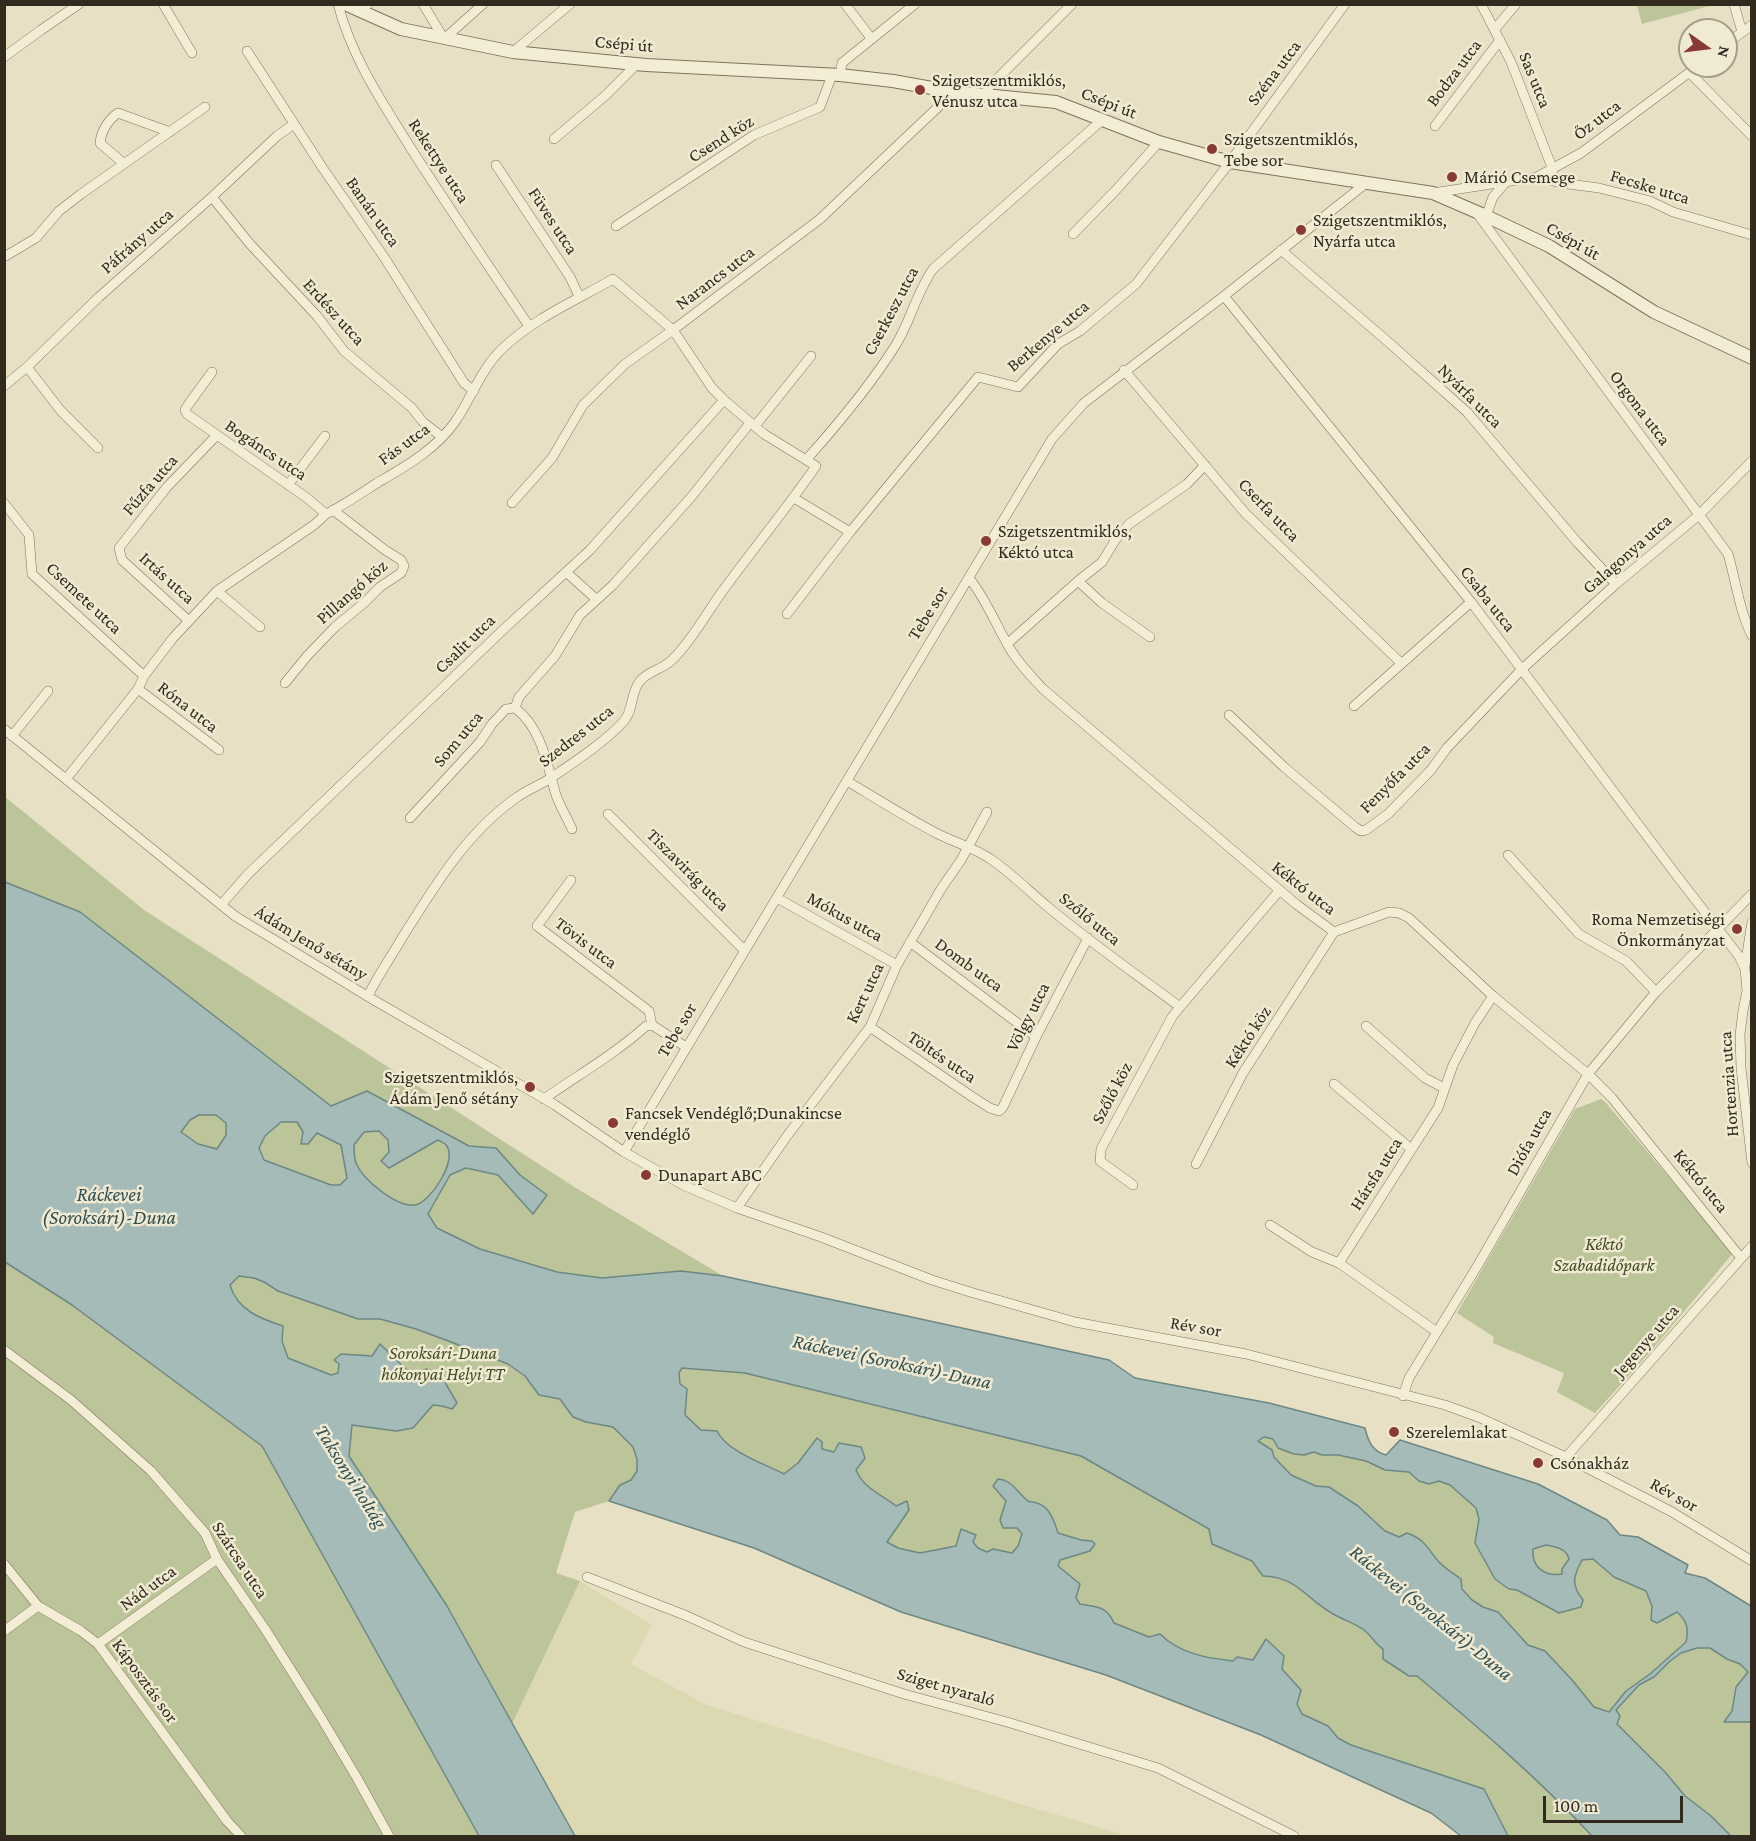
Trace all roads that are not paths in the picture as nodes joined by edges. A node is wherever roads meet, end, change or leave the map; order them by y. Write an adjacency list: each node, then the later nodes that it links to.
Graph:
1 (79, 4): 26 (street)
2 (163, 4): 25 (street)
3 (338, 4): 58 (street, Rekettye utca)
4 (345, 4): 15 (street, Csépi út)
5 (423, 4): 21 (street)
6 (483, 4): 21 (street)
7 (570, 4): 24 (street)
8 (845, 4): 20 (street)
9 (915, 4): 20 (street, Csend köz)
10 (1072, 4): 32 (street)
11 (1345, 4): 41 (street, Széna utca)
12 (1481, 4): 17 (street, Sas utca)
13 (1516, 4): 17 (street)
14 (1734, 4): 18 (street)
15 (363, 8): 21 (street, Csépi út)
16 (1752, 24): 18 (street)
17 (1495, 29): 22 (street, Sas utca)
18 (1742, 32): 19 (street)
19 (1738, 35)
20 (871, 38): 28 (street, Csend köz)
21 (444, 39): 24 (street, Csépi út)
22 (1500, 40): 36 (street, Bodza utca); 44 (street, Sas utca)
23 (247, 51): 35 (street, Banán utca)
24 (513, 52): 27 (street, Csépi út)
25 (192, 53)
26 (4, 57)
27 (637, 64): 28 (street, Csépi út); 39 (street)
28 (836, 75): 31 (street, Csépi út); 51 (street, Csend köz)
29 (1683, 78): 44 (street, Őz utca)
30 (1695, 78): 38 (street)
31 (954, 92): 32 (street, Csépi út); 59 (street, Narancs utca)
32 (985, 94): 34 (street, Csépi út)
33 (205, 107): 37 (street)
34 (1101, 121): 40 (street, Csépi út); 73 (street, Cserkesz utca)
35 (294, 124): 49 (street, Páfrány utca); 66 (street, Banán utca)
36 (1435, 126)
37 (170, 132): 42 (street); 42 (street)
38 (1752, 136)
39 (554, 139)
40 (1159, 142): 41 (street, Csépi út); 52 (street)
41 (1230, 162): 47 (street, Csépi út); 83 (street, Berkenye utca)
42 (123, 163): 55 (street)
43 (496, 165): 56 (street, Füves utca)
44 (1553, 170): 45 (street, Őz utca)
45 (1537, 177): 46 (street, Őz utca); 53 (street, Fecske utca)
46 (1506, 182): 48 (street, Őz utca); 50 (street)
47 (1365, 184): 48 (street, Csépi út); 54 (street, Tebe sor)
48 (1432, 193): 50 (street, Csépi út)
49 (212, 198): 62 (street, Páfrány utca); 71 (street, Erdész utca)
50 (1481, 214): 61 (street, Csépi út); 82 (street, Orgona utca)
51 (616, 226)
52 (1073, 234)
53 (1752, 235)
54 (1281, 250): 57 (street, Tebe sor); 88 (street, Nyárfa utca)
55 (4, 257)
56 (579, 296): 58 (street, Fás utca); 59 (street, Fás utca)
57 (1224, 296): 63 (street, Tebe sor); 91 (street, Csaba utca)
58 (529, 326): 66 (street, Fás utca)
59 (674, 330): 67 (street, Fás utca); 79 (street, Narancs utca)
60 (811, 356): 68 (street, Som utca)
61 (1752, 358)
62 (27, 367): 65 (street, Páfrány utca); 72 (street)
63 (1124, 370): 75 (street, Cserfa utca); 86 (street, Tebe sor)
64 (212, 372): 69 (street, Bogáncs utca)
65 (4, 386)
66 (474, 391): 71 (street, Fás utca)
67 (724, 400): 68 (street, Fás utca); 85 (street, Csalit utca)
68 (753, 424): 73 (street, Fás utca); 90 (street, Som utca)
69 (216, 436): 77 (street, Bogáncs utca); 84 (street, Fűzfa utca)
70 (325, 436): 77 (street)
71 (442, 437): 81 (street, Fás utca)
72 (98, 448)
73 (806, 460): 76 (street, Fás utca)
74 (1752, 461): 82 (street, Galagonya utca)
75 (1205, 465): 87 (street); 98 (street, Cserfa utca)
76 (816, 466): 78 (street, Szedres utca)
77 (288, 485): 81 (street, Bogáncs utca)
78 (794, 498): 83 (street); 109 (street, Szedres utca)
79 (512, 503)
80 (4, 504): 100 (street, Csemete utca)
81 (330, 512): 89 (street, Fás utca); 101 (street, Pillangó köz)
82 (1699, 515): 88 (street, Galagonya utca); 95 (street, Orgona utca)
83 (850, 532): 92 (street, Berkenye utca)
84 (122, 560): 93 (street, Irtás utca)
85 (566, 572): 90 (street); 122 (street, Csalit utca)
86 (969, 578): 97 (street, Kéktó utca); 111 (street, Tebe sor)
87 (1078, 581): 96 (street); 97 (street)
88 (1616, 584): 99 (street, Galagonya utca)
89 (217, 591): 93 (street, Fás utca); 94 (street)
90 (596, 599): 105 (street, Som utca)
91 (1471, 602): 98 (street); 99 (street, Csaba utca)
92 (787, 614)
93 (189, 621): 100 (street, Fás utca)
94 (260, 627)
95 (1751, 635)
96 (1150, 637)
97 (1008, 644): 119 (street, Kéktó utca)
98 (1401, 663): 104 (street)
99 (1522, 669): 106 (street, Fenyőfa utca); 124 (street, Csaba utca)
100 (144, 676): 102 (street, Fás utca)
101 (285, 683)
102 (138, 689): 108 (street, Róna utca); 110 (street, Fás utca)
103 (48, 691): 107 (street)
104 (1354, 706)
105 (516, 708): 109 (street); 114 (street, Som utca)
106 (1229, 715)
107 (8, 732): 110 (street, Ádám Jenő sétány)
108 (219, 750)
109 (552, 777): 115 (street); 132 (street, Szedres utca)
110 (66, 779): 122 (street, Ádám Jenő sétány)
111 (847, 781): 116 (street, Szőlő utca); 121 (street, Tebe sor)
112 (987, 812): 116 (street, Kert utca)
113 (608, 814): 128 (street, Tiszavirág utca)
114 (410, 818)
115 (572, 829)
116 (968, 846): 126 (street, Szőlő utca); 127 (street, Kert utca)
117 (1508, 855): 131 (street)
118 (572, 880): 135 (street, Tövis utca)
119 (1279, 891): 125 (street, Kéktó utca); 134 (street)
120 (1752, 894): 124 (street, Diófa utca)
121 (777, 898): 128 (street, Tebe sor); 129 (street, Mókus utca)
122 (222, 905): 132 (street, Ádám Jenő sétány)
123 (1752, 922): 130 (street)
124 (1719, 928): 130 (street, Csaba utca); 131 (street, Diófa utca)
125 (1334, 932): 133 (street, Kéktó utca); 148 (street, Kéktó köz)
126 (1088, 938): 134 (street, Szőlő utca); 138 (street, Völgy utca)
127 (910, 942): 129 (street, Kert utca); 138 (street, Domb utca)
128 (744, 950): 139 (street, Tebe sor)
129 (897, 965): 137 (street, Kert utca)
130 (1744, 969): 147 (street, Hortenzia utca)
131 (1656, 992): 140 (street, Diófa utca)
132 (368, 996): 143 (street, Ádám Jenő sétány)
133 (1493, 996): 140 (street, Kéktó utca); 142 (street, Hársfa utca)
134 (1180, 1007): 149 (street, Szőlő köz)
135 (652, 1025): 139 (street, Tövis utca); 143 (street)
136 (1366, 1026): 142 (street)
137 (870, 1027): 144 (street, Töltés utca); 150 (street, Kert utca)
138 (1036, 1037): 144 (street, Völgy utca)
139 (686, 1047): 146 (street, Tebe sor)
140 (1588, 1074): 153 (street, Kéktó utca); 155 (street, Diófa utca)
141 (1334, 1084): 145 (street)
142 (1444, 1088): 145 (street, Hársfa utca)
143 (544, 1099): 146 (street, Ádám Jenő sétány)
144 (999, 1111)
145 (1411, 1149): 154 (street, Hársfa utca)
146 (624, 1152): 150 (street, Rév sor)
147 (1752, 1163)
148 (1196, 1164)
149 (1133, 1185)
150 (737, 1208): 157 (street, Rév sor)
151 (1270, 1225): 154 (street)
152 (1752, 1246): 153 (street, Jegenye utca)
153 (1741, 1258): 158 (street, Jegenye utca)
154 (1339, 1263): 155 (street)
155 (1437, 1332): 157 (street, Diófa utca)
156 (4, 1350): 159 (street, Szárcsa utca)
157 (1402, 1396): 158 (street, Rév sor)
158 (1566, 1457): 160 (street, Rév sor)
159 (217, 1559): 165 (street, Nád utca); 167 (street, Szárcsa utca)
160 (1752, 1561)
161 (4, 1564): 163 (street, Káposztás sor)
162 (587, 1576): 168 (street, Sziget nyaraló)
163 (38, 1606): 164 (street); 165 (street, Káposztás sor)
164 (4, 1631)
165 (98, 1644): 166 (street, Káposztás sor)
166 (241, 1836)
167 (389, 1836)
168 (1294, 1836)

